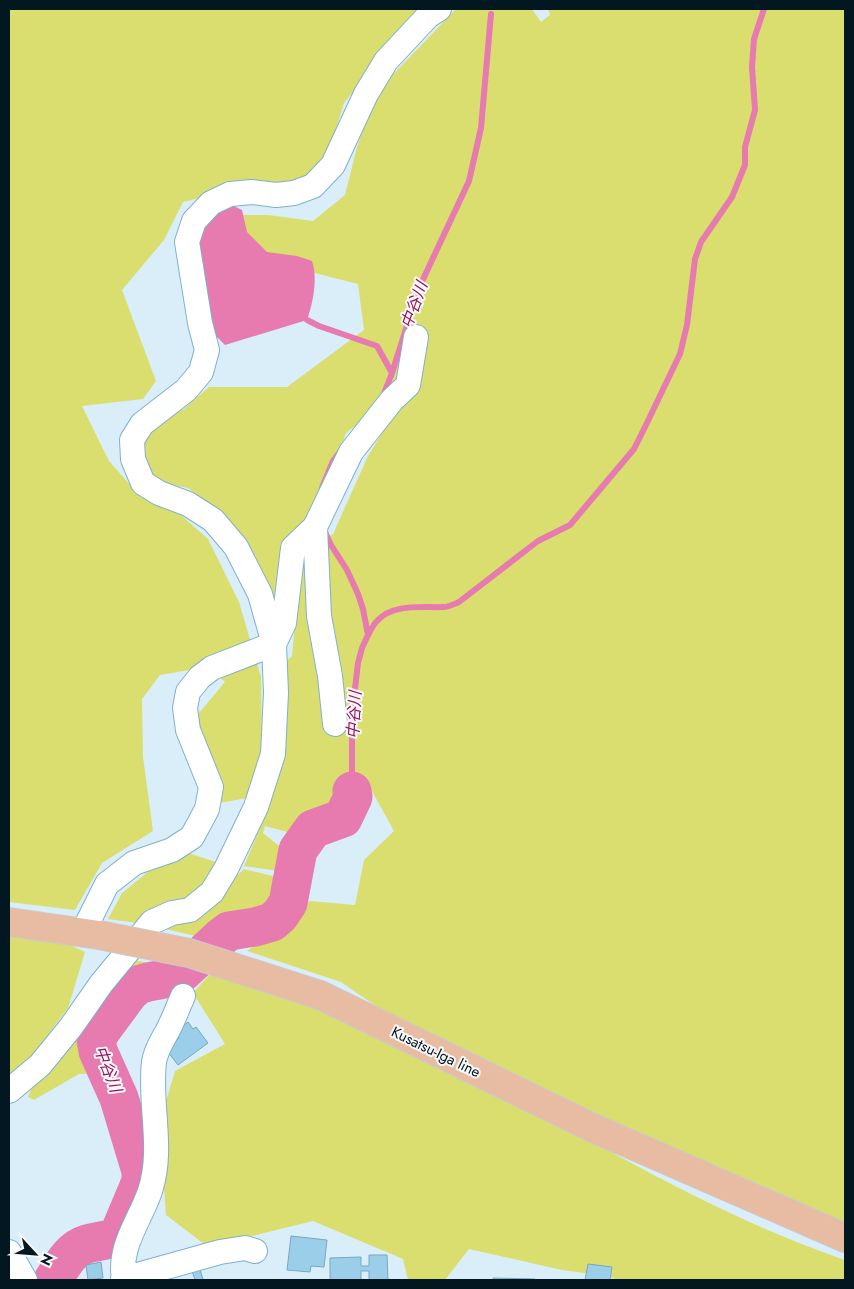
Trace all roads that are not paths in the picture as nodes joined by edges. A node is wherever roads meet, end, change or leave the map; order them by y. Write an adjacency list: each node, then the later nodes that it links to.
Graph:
1 (439, 9): 4 (street)
2 (416, 336): 3 (street)
3 (315, 527): 4 (street); 5 (street)
4 (274, 644): 7 (street); 9 (street)
5 (335, 724)
6 (9, 922): 7 (main road, Kusatsu-Iga line)
7 (91, 934): 10 (main road, Kusatsu-Iga line, bridge)
8 (183, 996): 14 (street)
9 (9, 1091)
10 (845, 1238)
11 (254, 1251): 14 (street)
12 (9, 1252): 13 (street)
13 (25, 1280)
14 (124, 1280)

